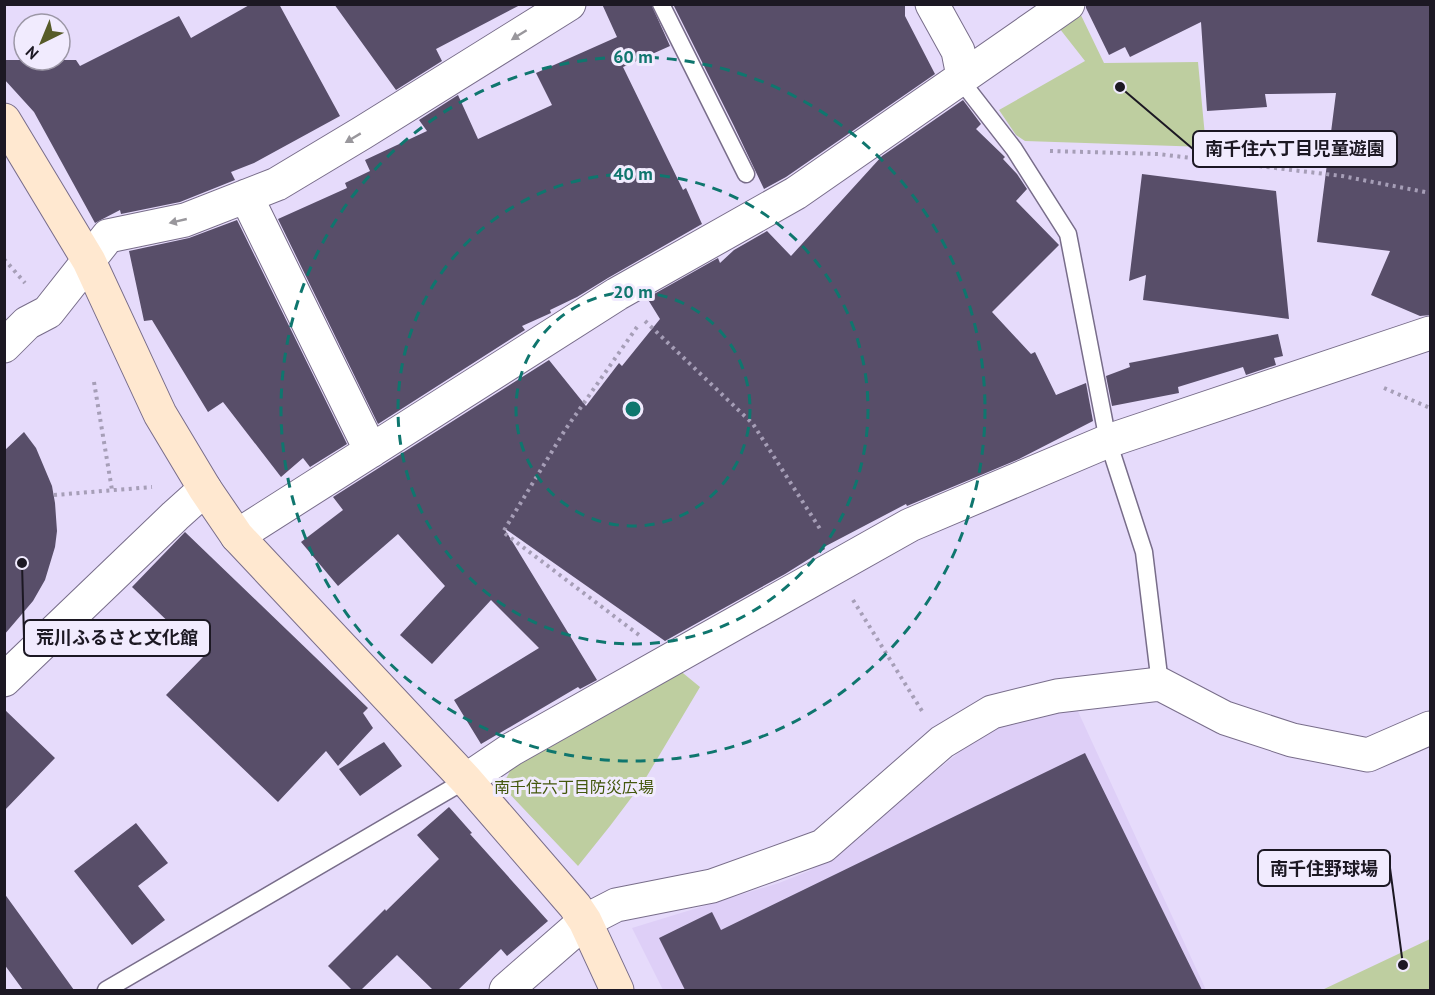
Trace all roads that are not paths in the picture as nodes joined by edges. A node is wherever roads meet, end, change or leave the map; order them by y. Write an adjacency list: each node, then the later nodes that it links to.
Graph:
1 (569, 4): 8 (street, one-way to 8)
2 (661, 4): 7 (lane)
3 (932, 4): 5 (street)
4 (1068, 4): 5 (street)
5 (963, 76): 12 (lane); 13 (street)
6 (4, 120): 9 (street)
7 (746, 174)
8 (246, 196): 9 (street, one-way to 9); 13 (street)
9 (89, 261): 11 (street); 14 (street)
10 (1431, 333): 12 (street)
11 (4, 346)
12 (1108, 441): 17 (lane); 19 (street)
13 (371, 452): 15 (street)
14 (205, 489): 15 (street); 16 (street)
15 (237, 536): 19 (street)
16 (4, 680)
17 (1160, 684): 18 (street); 20 (street)
18 (1431, 728)
19 (466, 780): 20 (street); 21 (lane)
20 (585, 921): 22 (street); 23 (street)
21 (106, 990)
22 (506, 990)
23 (617, 990)

